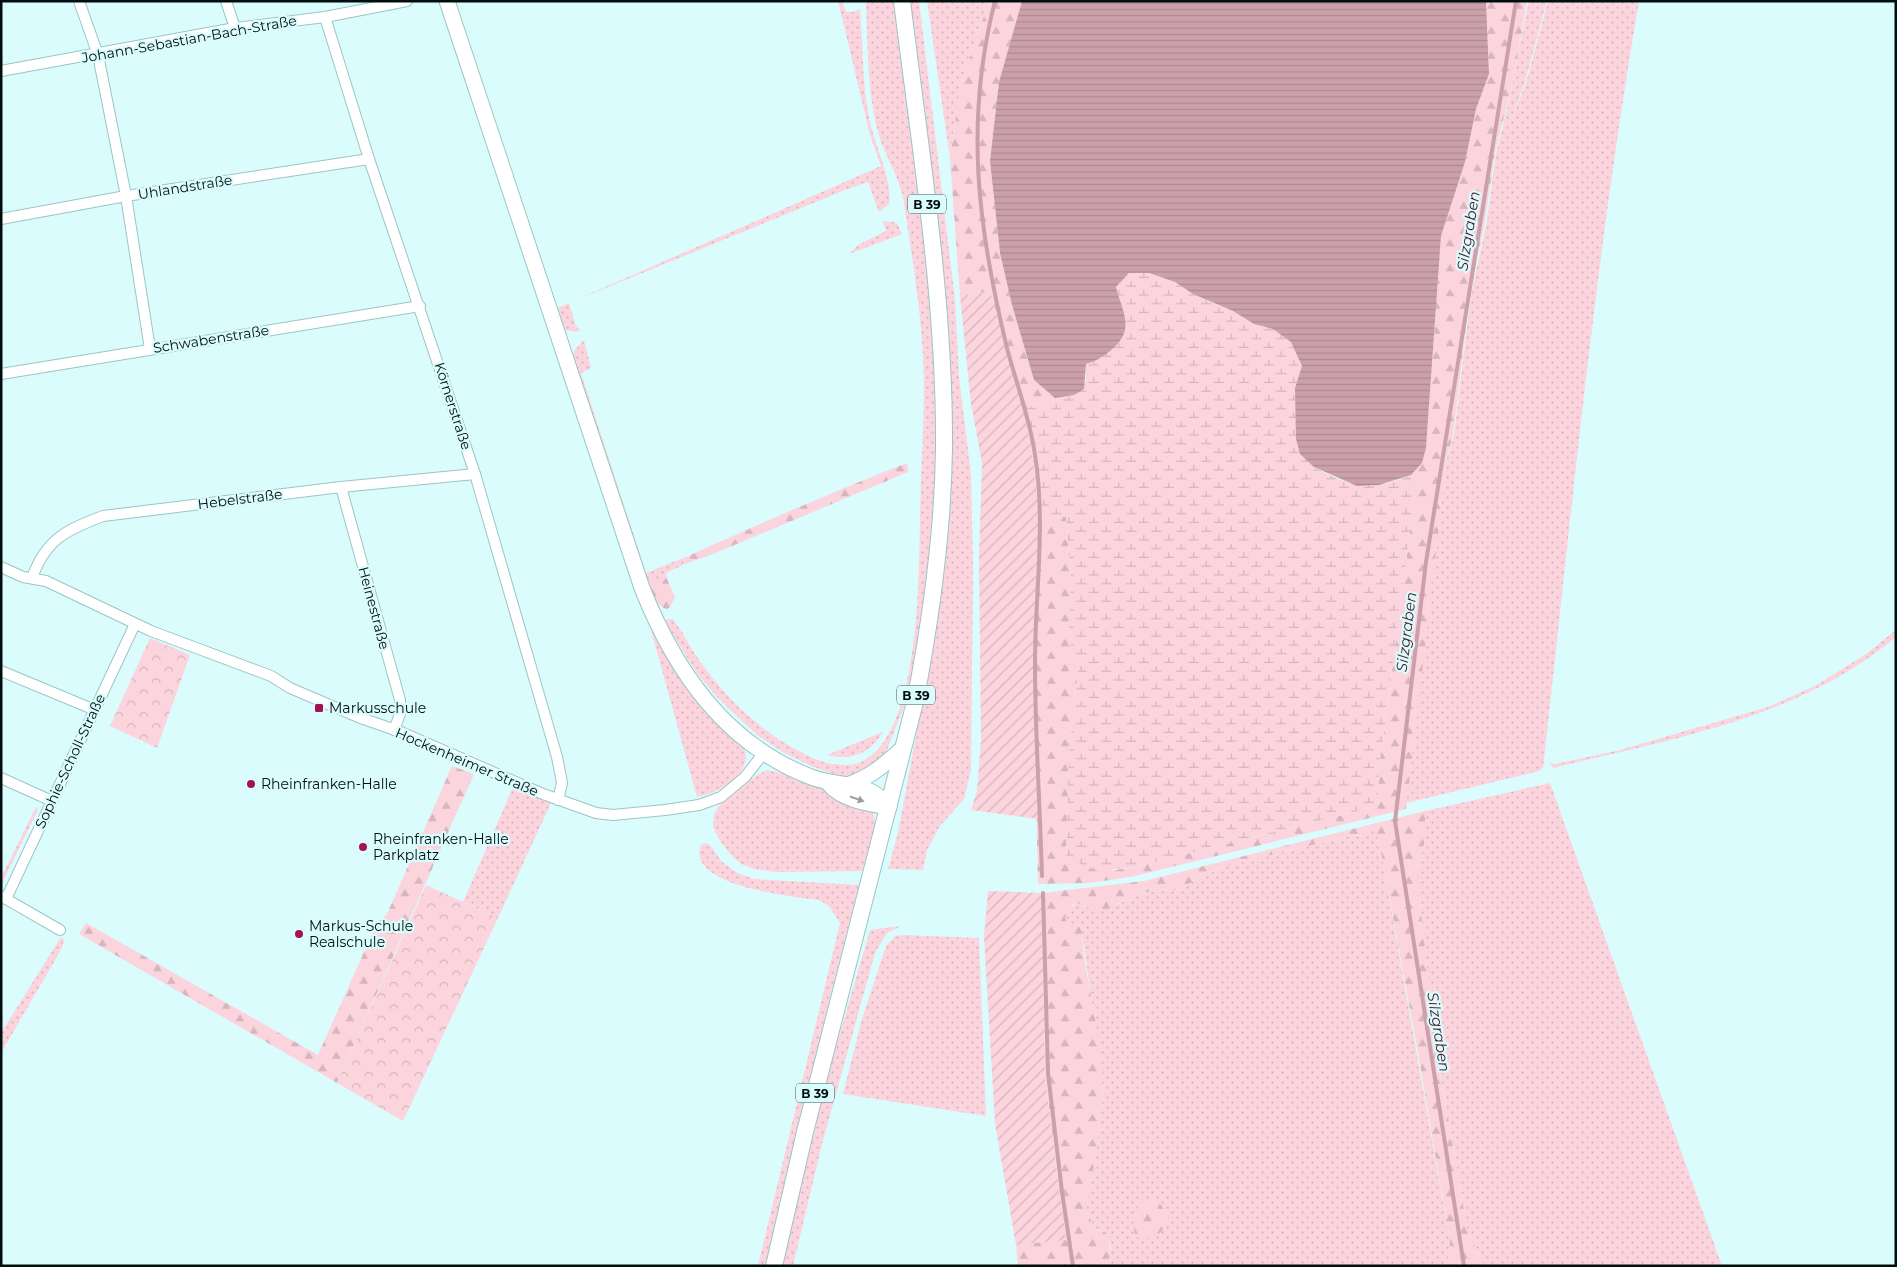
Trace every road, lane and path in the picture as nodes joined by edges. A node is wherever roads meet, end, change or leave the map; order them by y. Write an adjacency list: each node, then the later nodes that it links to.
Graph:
1 (79, 1): 8 (street)
2 (226, 1): 7 (street)
3 (407, 1): 6 (street, Johann-Sebastian-Bach-Straße)
4 (448, 1): 25 (street)
5 (902, 1): 24 (main road, B 39)
6 (325, 17): 7 (street, Johann-Sebastian-Bach-Straße); 10 (street, Körnerstraße)
7 (235, 28): 8 (street, Johann-Sebastian-Bach-Straße)
8 (98, 55): 9 (street, Johann-Sebastian-Bach-Straße); 11 (street)
9 (1, 70)
10 (370, 159): 11 (street, Uhlandstraße); 13 (street, Körnerstraße)
11 (126, 196): 12 (street, Uhlandstraße); 14 (street)
12 (1, 219)
13 (420, 306): 14 (street, Schwabenstraße); 16 (street, Körnerstraße)
14 (150, 349): 15 (street, Schwabenstraße)
15 (1, 374)
16 (475, 474): 17 (street, Hebelstraße); 29 (street, Körnerstraße)
17 (341, 486): 19 (street, Hebelstraße); 23 (street, Heinestraße)
18 (1, 568): 19 (street, Hockenheimer Straße)
19 (32, 578): 20 (street, Hockenheimer Straße)
20 (135, 624): 22 (street, Sophie-Scholl-Straße); 23 (street, Hockenheimer Straße)
21 (1, 671): 22 (street)
22 (95, 710): 30 (street, Sophie-Scholl-Straße)
23 (394, 730): 29 (street, Hockenheimer Straße)
24 (902, 749): 28 (street); 31 (main road, B 39)
25 (762, 754): 27 (street); 29 (street, Hockenheimer Straße)
26 (1, 778): 30 (street)
27 (828, 783): 28 (street); 31 (street, one-way to 31)
28 (850, 784): 31 (street)
29 (558, 800)
30 (52, 801): 32 (street, Sophie-Scholl-Straße)
31 (889, 807): 34 (main road, B 39)
32 (4, 898): 33 (street)
33 (60, 930)
34 (774, 1266)

